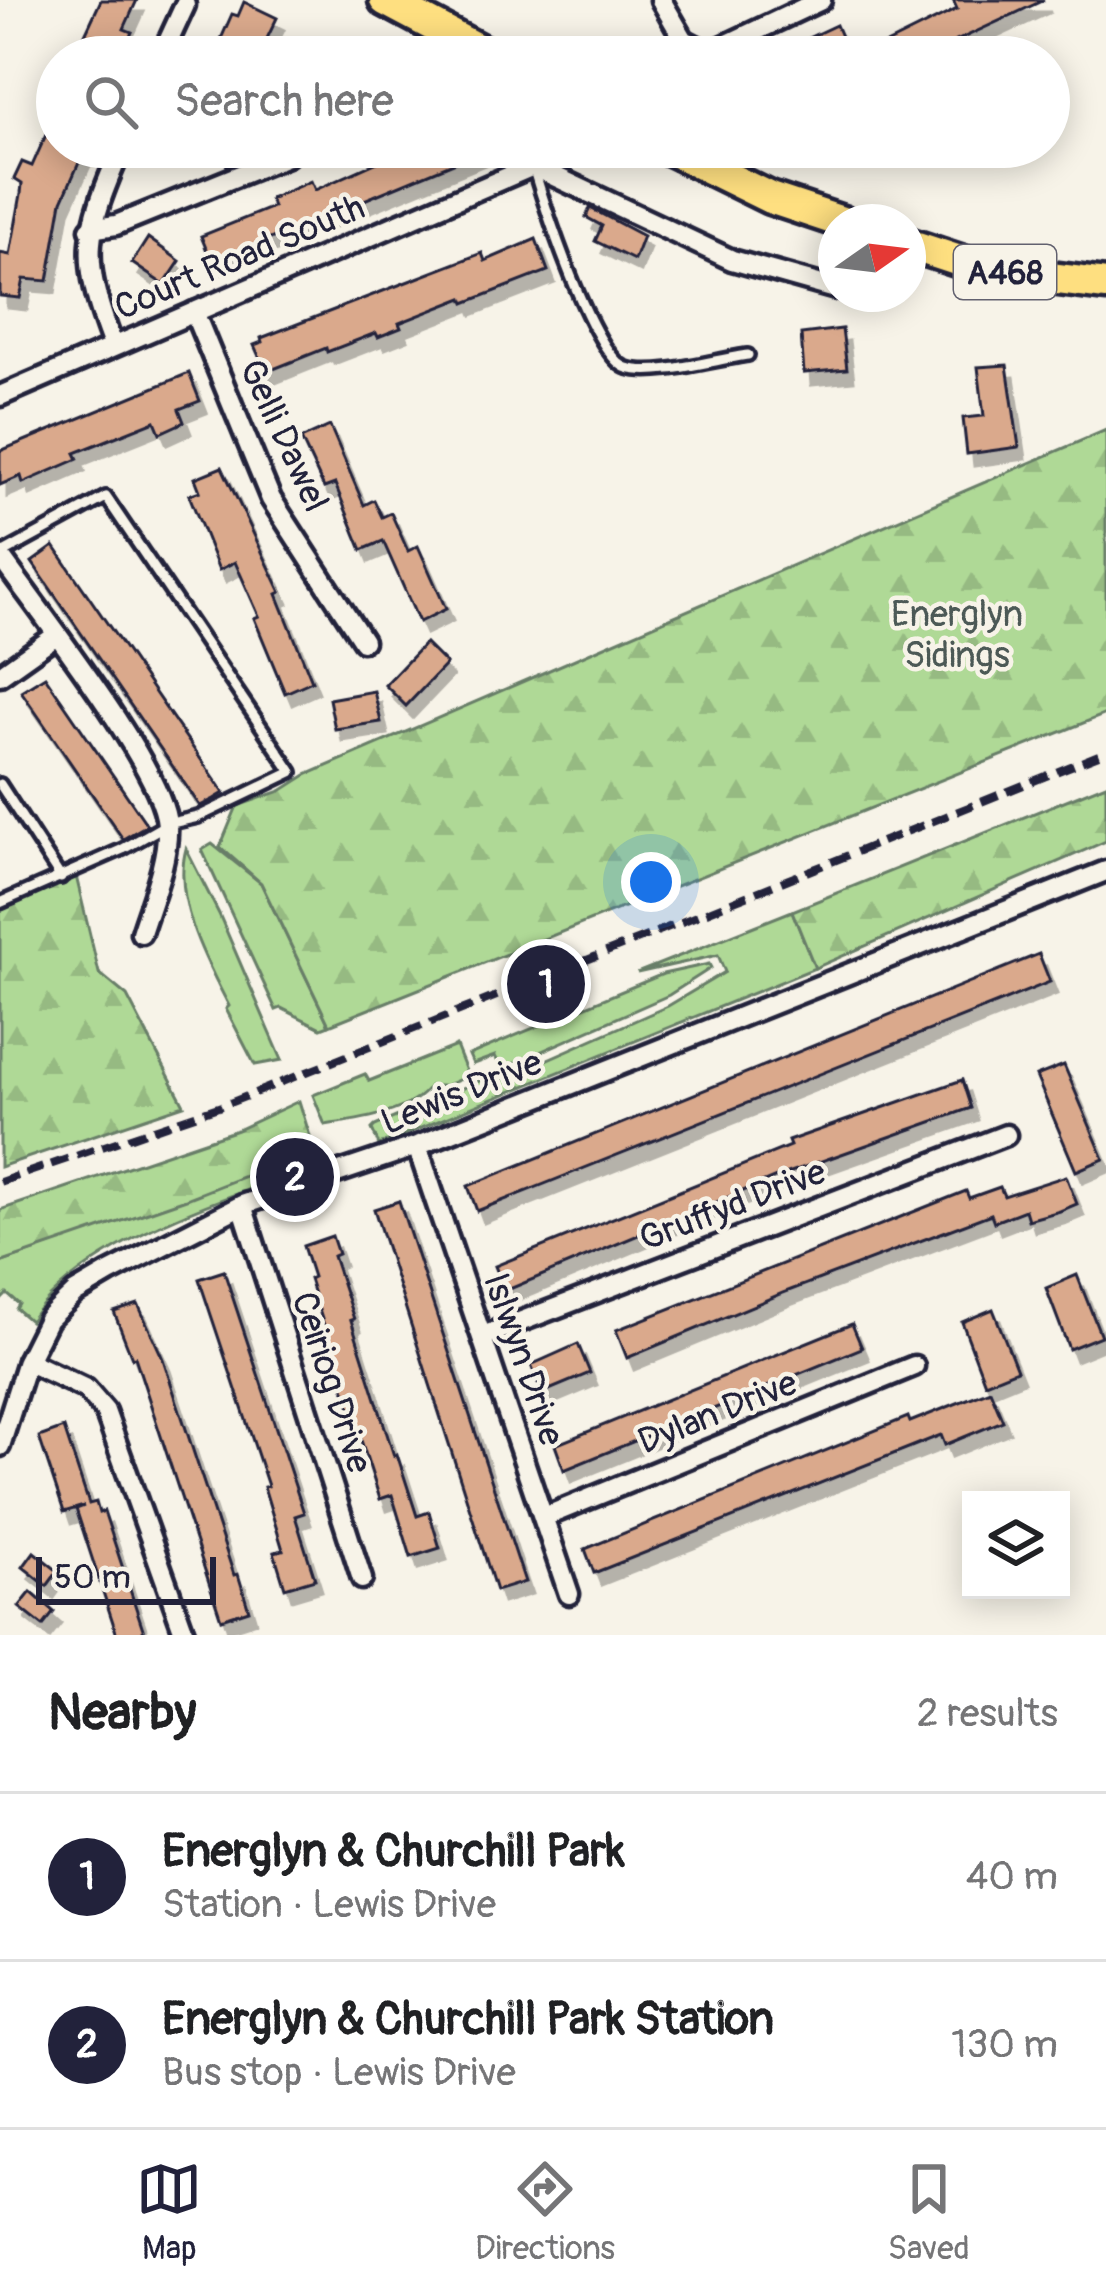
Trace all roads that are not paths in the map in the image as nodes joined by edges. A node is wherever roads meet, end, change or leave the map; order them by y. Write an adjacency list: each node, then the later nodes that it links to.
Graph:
1 (385, 0): 6 (main road)
2 (662, 0): 7 (street)
3 (821, 0): 8 (street)
4 (185, 5): 5 (street)
5 (171, 36)
6 (453, 36)
7 (682, 36)
8 (745, 36)
9 (114, 168): 16 (street)
10 (256, 168): 16 (street)
11 (528, 168): 20 (street, Court Road South)
12 (534, 168): 22 (lane)
13 (537, 168): 18 (street)
14 (709, 168): 15 (main road)
15 (818, 214)
16 (90, 229): 21 (street)
17 (926, 250): 19 (main road, A468)
18 (818, 284)
19 (1106, 285)
20 (194, 312): 21 (street, Court Road South); 26 (street, Gelli Dawel)
21 (112, 345): 23 (street, Court Road South)
22 (748, 355)
23 (0, 397)
24 (0, 556): 25 (street); 29 (lane)
25 (55, 636): 27 (street); 29 (street)
26 (363, 641)
27 (0, 675)
28 (0, 784): 31 (lane)
29 (167, 824): 31 (lane); 33 (street)
30 (1106, 871): 35 (street, Lewis Drive)
31 (61, 878): 32 (lane)
32 (0, 903)
33 (141, 933)
34 (1006, 1135): 37 (street, Gruffyd Drive)
35 (417, 1146): 36 (street, Lewis Drive); 37 (street, Islwyn Drive)
36 (242, 1205): 38 (street, Lewis Drive); 42 (street, Ceiriog Drive)
37 (483, 1336): 41 (street, Islwyn Drive)
38 (27, 1360): 40 (street, Lewis Drive); 44 (street)
39 (914, 1366): 41 (street, Dylan Drive)
40 (0, 1446)
41 (544, 1517): 43 (street, Islwyn Drive)
42 (362, 1580)
43 (569, 1594)
44 (185, 1635)

